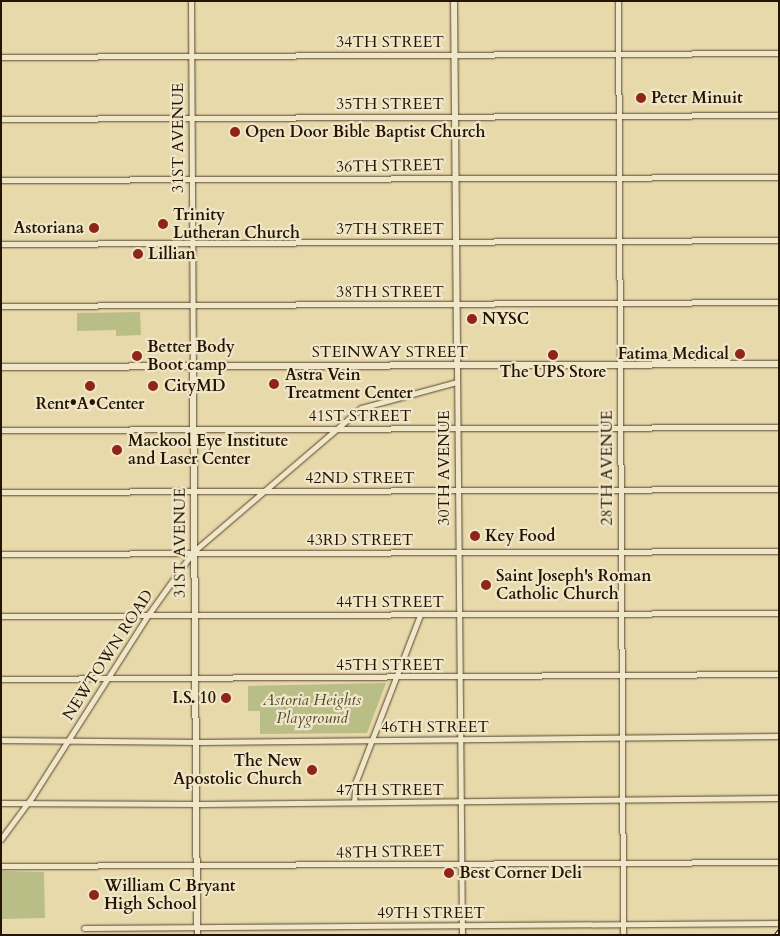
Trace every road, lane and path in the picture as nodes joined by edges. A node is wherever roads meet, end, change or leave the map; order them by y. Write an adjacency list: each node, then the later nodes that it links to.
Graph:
1 (191, 1): 7 (street, 31ST AVENUE)
2 (454, 1): 5 (street, 30TH AVENUE)
3 (618, 1): 6 (street, 28TH AVENUE)
4 (779, 53): 6 (street, 34TH STREET)
5 (455, 54): 6 (street, 34TH STREET); 7 (street, 34TH STREET); 10 (street, 30TH AVENUE)
6 (618, 54): 11 (street, 28TH AVENUE)
7 (191, 55): 8 (street, 34TH STREET); 12 (street, 31ST AVENUE)
8 (1, 57)
9 (779, 115): 11 (street, 35TH STREET)
10 (456, 116): 11 (street, 35TH STREET); 12 (street, 35TH STREET); 15 (street, 30TH AVENUE)
11 (618, 116): 16 (street, 28TH AVENUE)
12 (192, 118): 13 (street, 35TH STREET); 18 (street, 31ST AVENUE)
13 (1, 119)
14 (779, 177): 16 (street, 36TH STREET)
15 (456, 178): 16 (street, 36TH STREET); 18 (street, 36TH STREET); 21 (street, 30TH AVENUE)
16 (618, 178): 20 (street, 28TH AVENUE)
17 (1, 180): 18 (street, 36TH STREET)
18 (192, 180): 22 (street, 31ST AVENUE)
19 (779, 240): 20 (street, 37TH STREET)
20 (619, 241): 21 (street, 37TH STREET); 25 (street, 28TH AVENUE)
21 (456, 242): 22 (street, 37TH STREET); 26 (street, 30TH AVENUE)
22 (192, 243): 23 (street, 37TH STREET); 27 (street, 31ST AVENUE)
23 (1, 244)
24 (779, 302): 25 (street, 38TH STREET)
25 (619, 303): 26 (street, 38TH STREET); 31 (street, 28TH AVENUE)
26 (456, 304): 27 (street, 38TH STREET); 30 (street, 30TH AVENUE)
27 (193, 305): 28 (street, 38TH STREET); 32 (street, 31ST AVENUE)
28 (1, 306)
29 (779, 364): 31 (street, STEINWAY STREET)
30 (457, 365): 31 (street, STEINWAY STREET); 32 (street, STEINWAY STREET); 34 (street, 30TH AVENUE)
31 (619, 365): 36 (street, 28TH AVENUE)
32 (193, 366): 33 (street, STEINWAY STREET); 38 (street, 31ST AVENUE)
33 (1, 367)
34 (457, 382): 37 (street, 30TH AVENUE); 39 (street, NEWTOWN ROAD)
35 (779, 426): 36 (street, 41ST STREET)
36 (620, 427): 37 (street, 41ST STREET); 41 (street, 28TH AVENUE)
37 (457, 428): 39 (street, 41ST STREET); 43 (street, 30TH AVENUE)
38 (193, 429): 39 (street, 41ST STREET); 40 (street, 41ST STREET); 44 (street, 31ST AVENUE)
39 (336, 429): 45 (street, NEWTOWN ROAD)
40 (1, 430)
41 (620, 489): 42 (street, 42ND STREET); 43 (street, 42ND STREET); 50 (street, 28TH AVENUE)
42 (779, 489)
43 (458, 490): 45 (street, 42ND STREET); 49 (street, 30TH AVENUE)
44 (194, 491): 45 (street, 42ND STREET); 46 (street, 42ND STREET); 48 (street, 31ST AVENUE)
45 (262, 491): 48 (street, NEWTOWN ROAD)
46 (1, 492)
47 (779, 551): 50 (street, 43RD STREET)
48 (193, 552): 49 (street, 43RD STREET); 51 (street, 43RD STREET); 55 (street, NEWTOWN ROAD); 58 (street, 31ST AVENUE)
49 (458, 552): 50 (street, 43RD STREET); 53 (street, 30TH AVENUE)
50 (620, 552): 54 (street, 28TH AVENUE)
51 (1, 554)
52 (779, 613): 54 (street, 44TH STREET)
53 (459, 614): 54 (street, 44TH STREET); 56 (street, 44TH STREET); 61 (street, 30TH AVENUE)
54 (620, 614): 60 (street, 28TH AVENUE)
55 (148, 615): 57 (street, 44TH STREET); 58 (street, 44TH STREET); 62 (street, NEWTOWN ROAD)
56 (420, 615): 58 (street, 44TH STREET); 64 (street)
57 (1, 616)
58 (194, 616): 63 (street, 31ST AVENUE)
59 (779, 674): 60 (street, 45TH STREET)
60 (621, 675): 61 (street, 45TH STREET); 67 (street, 28TH AVENUE)
61 (459, 677): 64 (street, 45TH STREET); 68 (street, 30TH AVENUE)
62 (108, 678): 63 (street, 45TH STREET); 65 (street, 45TH STREET); 70 (street, NEWTOWN ROAD)
63 (194, 678): 64 (street, 45TH STREET); 72 (street, 31ST AVENUE)
64 (396, 678): 71 (street)
65 (1, 679)
66 (779, 736): 67 (street, 46TH STREET)
67 (621, 738): 68 (street, 46TH STREET); 74 (street, 28TH AVENUE)
68 (459, 739): 71 (street, 46TH STREET); 77 (street, 30TH AVENUE)
69 (1, 740): 70 (street, 46TH STREET)
70 (68, 740): 72 (street, 46TH STREET); 75 (street, NEWTOWN ROAD)
71 (371, 740): 72 (street, 46TH STREET); 76 (street)
72 (195, 741): 79 (street, 31ST AVENUE)
73 (779, 798): 74 (street, 47TH STREET)
74 (622, 800): 77 (street, 47TH STREET); 82 (street, 28TH AVENUE)
75 (29, 802): 78 (street, 47TH STREET); 79 (street, 47TH STREET); 80 (street, NEWTOWN ROAD)
76 (354, 802): 77 (street, 47TH STREET); 79 (street, 47TH STREET)
77 (459, 802): 83 (street, 30TH AVENUE)
78 (1, 803)
79 (196, 803): 84 (street, 31ST AVENUE)
80 (1, 839)
81 (779, 862): 82 (street, 48TH STREET)
82 (622, 863): 83 (street, 48TH STREET); 86 (street, 28TH AVENUE)
83 (460, 864): 84 (street, 48TH STREET); 88 (street, 30TH AVENUE)
84 (196, 865): 85 (street, 48TH STREET); 89 (street, 31ST AVENUE)
85 (1, 866)
86 (623, 924): 87 (street, 49TH STREET); 88 (street, 49TH STREET); 93 (street, 28TH AVENUE)
87 (779, 924)
88 (461, 925): 89 (street, 49TH STREET); 92 (street, 30TH AVENUE)
89 (197, 927): 90 (street, 49TH STREET); 91 (street, 31ST AVENUE)
90 (84, 928)
91 (196, 935)
92 (462, 935)
93 (623, 935)

